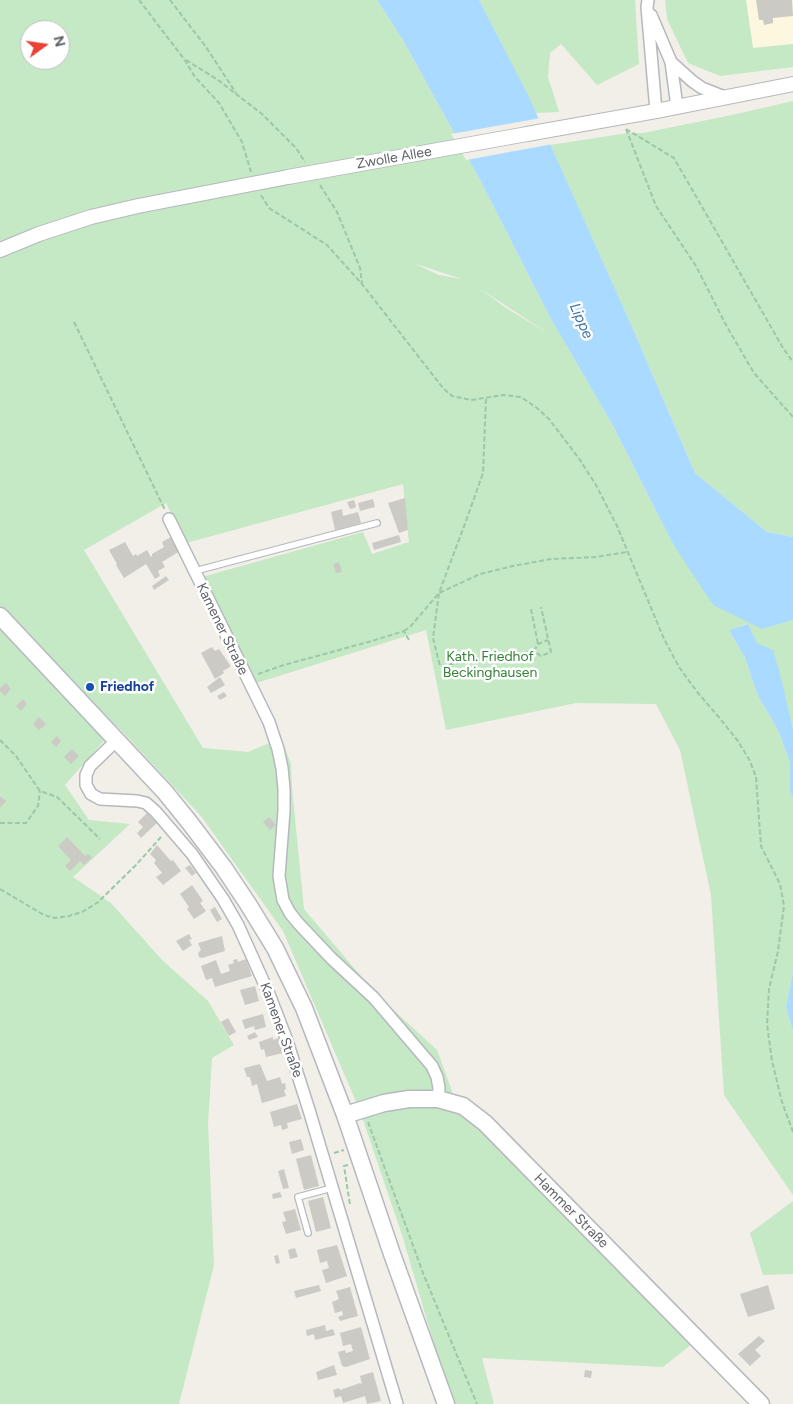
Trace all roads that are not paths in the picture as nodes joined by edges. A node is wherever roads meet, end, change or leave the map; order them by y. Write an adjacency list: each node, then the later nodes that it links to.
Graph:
1 (647, 3): 2 (street); 6 (street)
2 (671, 62): 4 (street); 5 (street)
3 (793, 84): 4 (street, Zwolle Allee)
4 (725, 97): 5 (street, Zwolle Allee)
5 (678, 107): 6 (street, Zwolle Allee)
6 (656, 111): 7 (street, Zwolle Allee, bridge)
7 (0, 250)
8 (169, 519): 10 (street, Kamener Straße)
9 (377, 523): 10 (lane)
10 (194, 572): 13 (street, Kamener Straße)
11 (0, 616): 12 (main road, Kamener Straße)
12 (117, 740): 14 (main road, Kamener Straße); 15 (street, Kamener Straße)
13 (438, 1099): 14 (main road, Hammer Straße); 19 (main road, Hammer Straße)
14 (345, 1115): 18 (main road, Kamener Straße)
15 (332, 1188): 16 (lane); 17 (street, Kamener Straße)
16 (308, 1233)
17 (397, 1404)
18 (446, 1404)
19 (761, 1404)

